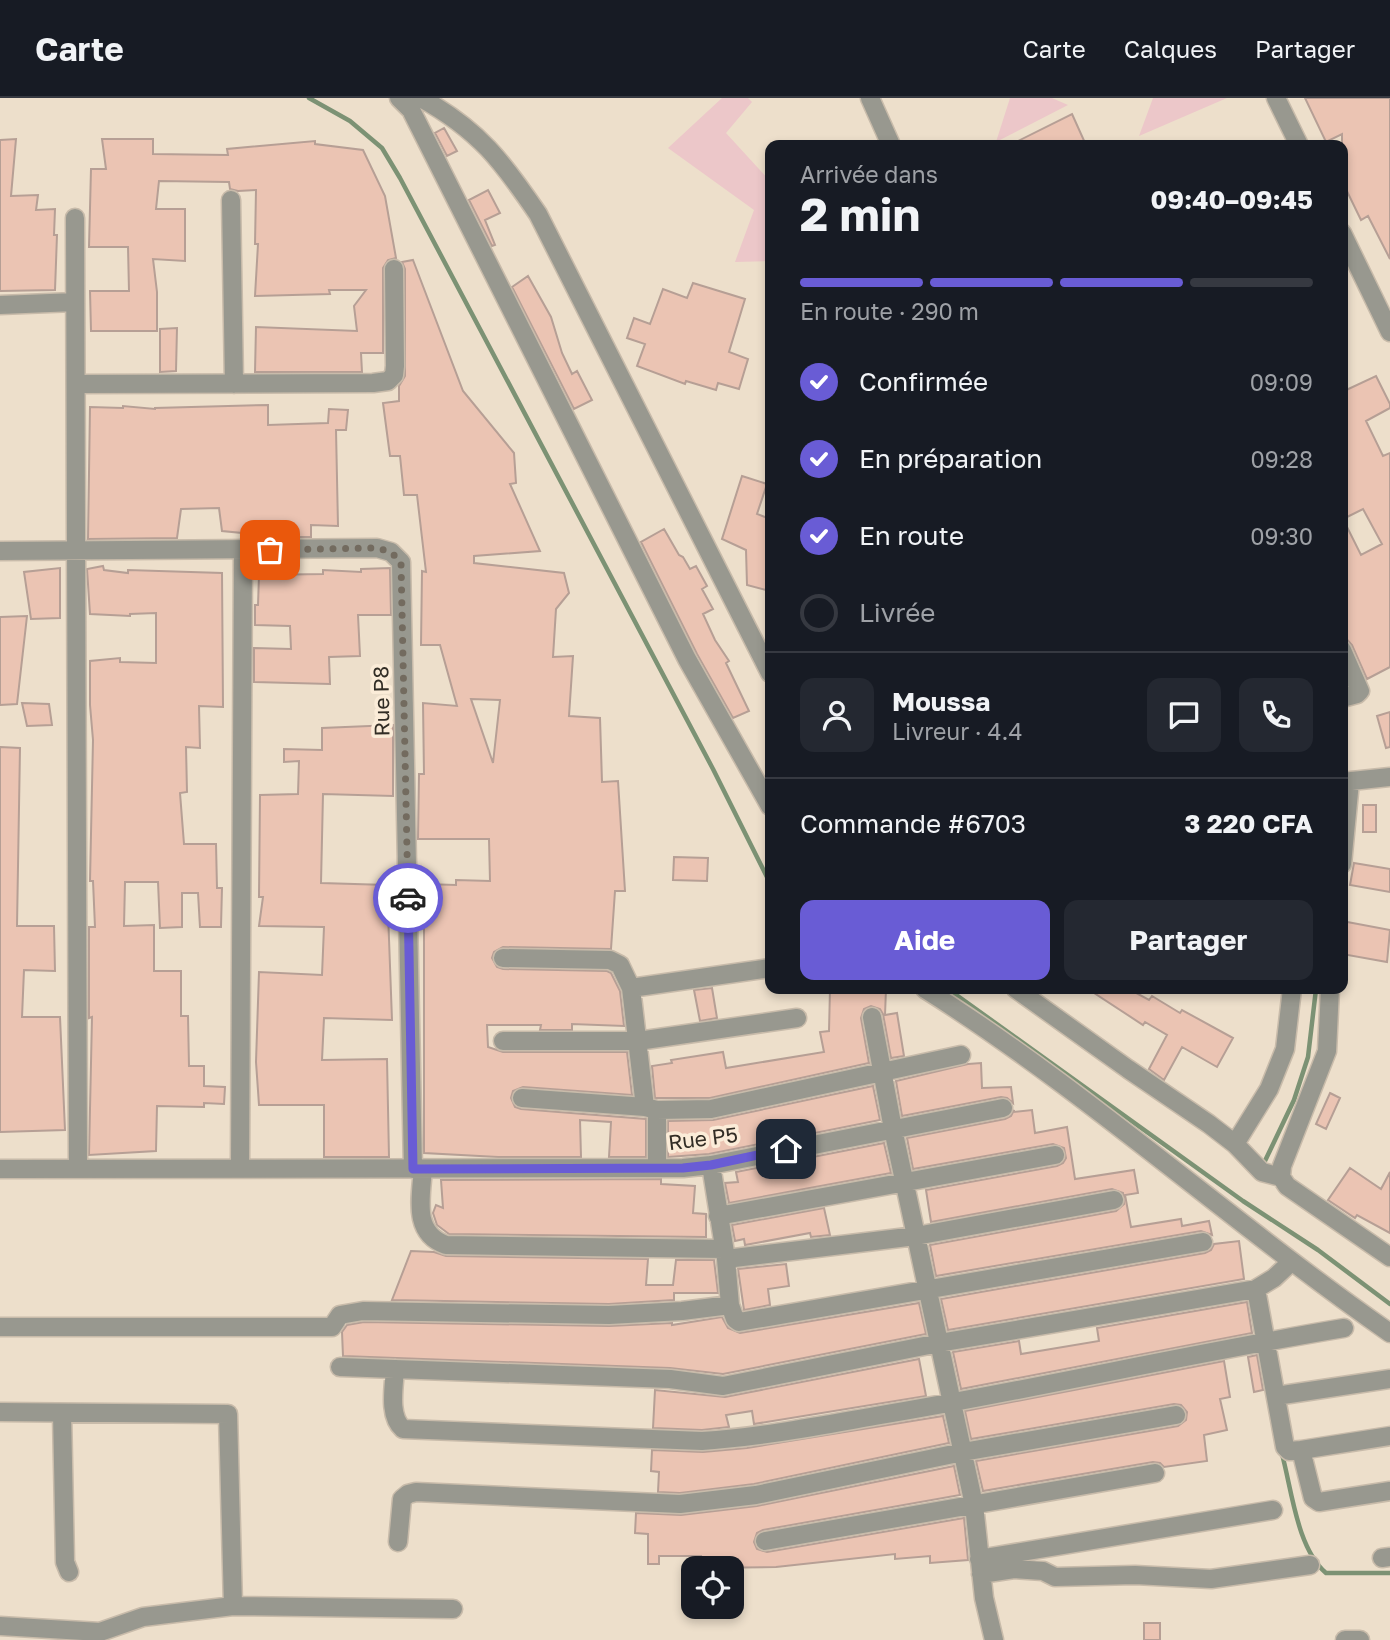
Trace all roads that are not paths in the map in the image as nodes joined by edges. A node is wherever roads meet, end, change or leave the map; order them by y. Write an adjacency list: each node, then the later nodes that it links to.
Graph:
1 (399, 98): 24 (street)
2 (421, 98): 19 (street)
3 (870, 98): 5 (street)
4 (1276, 98): 6 (street)
5 (889, 140)
6 (1297, 140)
7 (231, 200): 15 (street)
8 (75, 218): 11 (street)
9 (1348, 245): 13 (street)
10 (394, 269): 15 (street)
11 (75, 302): 12 (street); 14 (street)
12 (0, 305)
13 (1390, 332)
14 (77, 384): 15 (street); 18 (street)
15 (234, 384)
16 (243, 550): 18 (street, Rue P8); 48 (street); 49 (street, Rue P8)
17 (0, 551): 18 (street, Rue P8)
18 (77, 551): 47 (street)
19 (765, 663)
20 (1348, 664): 21 (street)
21 (1348, 696)
22 (1390, 777): 23 (street)
23 (1348, 782)
24 (765, 797)
25 (503, 958): 27 (street)
26 (765, 969): 27 (street)
27 (631, 988): 35 (street)
28 (933, 994): 58 (street)
29 (1023, 994): 42 (street)
30 (1291, 994): 42 (street)
31 (1330, 994): 50 (street)
32 (872, 1017): 37 (street)
33 (797, 1018): 35 (street)
34 (503, 1041): 35 (street)
35 (638, 1041): 40 (street)
36 (961, 1055): 37 (street)
37 (882, 1070): 40 (street); 41 (street)
38 (522, 1098): 40 (street)
39 (1003, 1108): 41 (street, Rue P5)
40 (651, 1109): 45 (street)
41 (893, 1129): 44 (street, Rue P5); 51 (street)
42 (1235, 1144): 50 (street)
43 (1055, 1154): 51 (street)
44 (711, 1165): 45 (street, Rue P5); 53 (street)
45 (657, 1167): 49 (street, Rue P5)
46 (0, 1168): 47 (street, Rue P5)
47 (78, 1168): 48 (street, Rue P5)
48 (240, 1169): 49 (street, Rue P5)
49 (418, 1169): 56 (street)
50 (1281, 1177): 57 (street)
51 (905, 1182): 53 (street); 54 (street)
52 (1114, 1200): 54 (street)
53 (718, 1216): 56 (street)
54 (916, 1236): 56 (street); 60 (street)
55 (1203, 1241): 60 (street)
56 (725, 1254): 61 (street)
57 (1390, 1257)
58 (1291, 1262): 59 (street); 64 (street)
59 (1256, 1289): 65 (street); 66 (street)
60 (927, 1290): 61 (street); 66 (street)
61 (730, 1305): 62 (street)
62 (0, 1327)
63 (1344, 1328): 65 (street)
64 (1390, 1333)
65 (1265, 1341): 70 (street); 71 (street)
66 (939, 1343): 68 (street); 71 (street)
67 (340, 1367): 68 (street)
68 (395, 1369): 71 (street)
69 (1390, 1379): 70 (street)
70 (1276, 1396): 76 (street)
71 (951, 1403): 77 (street)
72 (0, 1412): 73 (street)
73 (62, 1413): 86 (street); 87 (street)
74 (1176, 1415): 77 (street)
75 (1390, 1436): 76 (street)
76 (1301, 1450): 79 (street)
77 (963, 1452): 80 (street); 83 (street)
78 (1156, 1473): 80 (street)
79 (1390, 1491)
80 (974, 1505): 82 (street); 85 (street)
81 (1273, 1510): 85 (street)
82 (765, 1541)
83 (398, 1542)
84 (1310, 1565): 85 (street)
85 (980, 1566): 90 (street)
86 (69, 1572)
87 (233, 1606): 88 (street); 89 (street)
88 (453, 1609)
89 (0, 1626)
90 (993, 1640)
91 (1345, 1640): 92 (street)
92 (1360, 1640)

